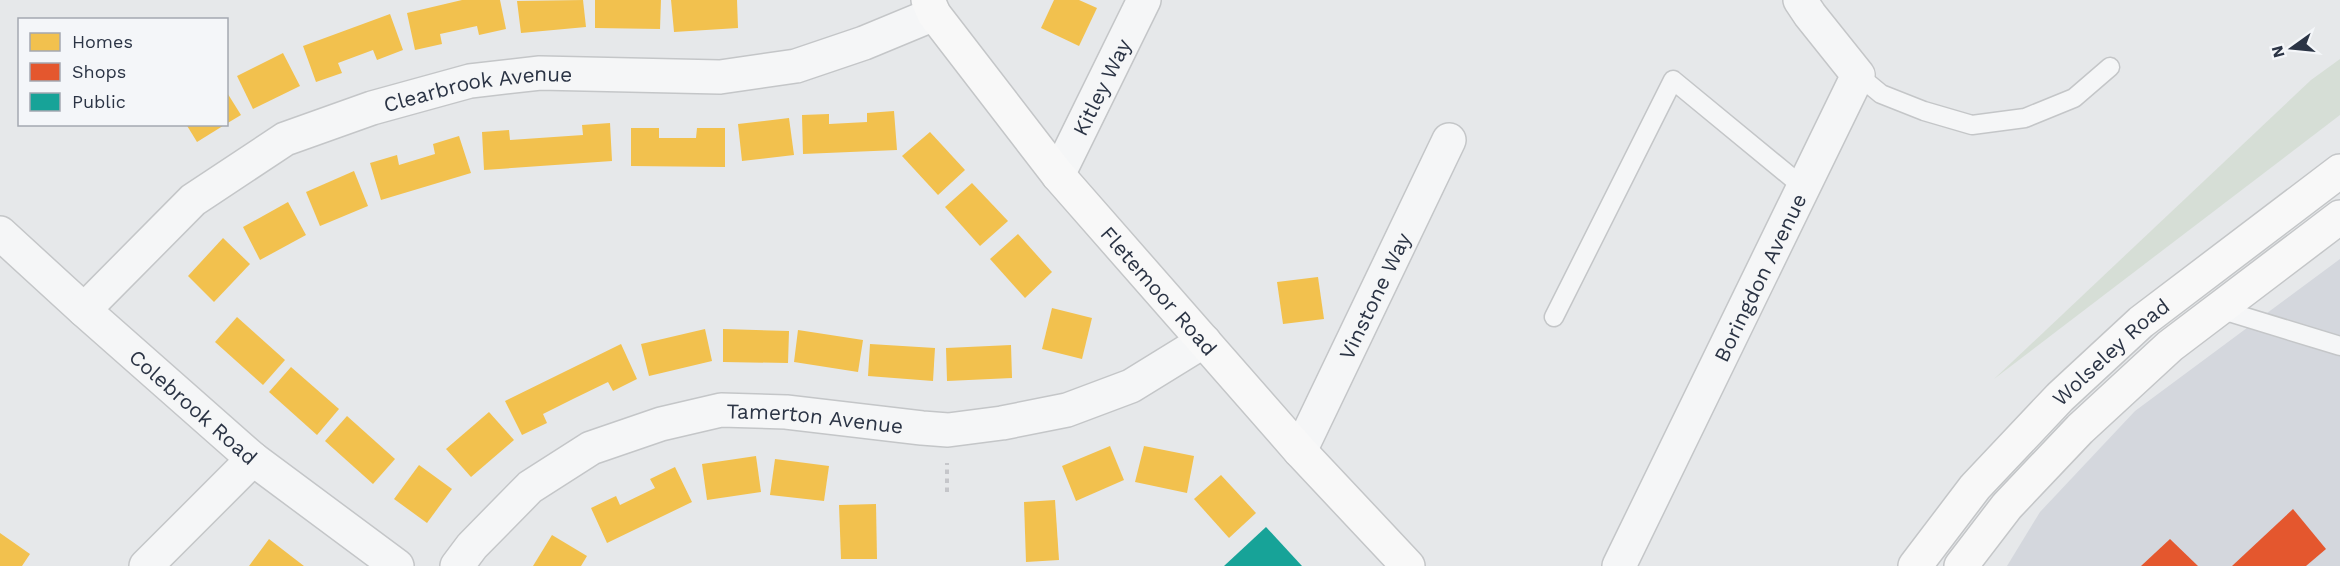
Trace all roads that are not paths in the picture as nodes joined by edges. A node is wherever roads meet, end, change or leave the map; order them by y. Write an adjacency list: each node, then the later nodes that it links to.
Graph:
1 (1144, 0): 8 (street, Kitley Way)
2 (1800, 0): 5 (street)
3 (931, 7): 8 (street, Fletemoor Road); 13 (street, Clearbrook Avenue)
4 (2110, 67): 5 (lane)
5 (1858, 75): 9 (street, Boringdon Avenue)
6 (1449, 140): 17 (street, Vinstone Way)
7 (2340, 171): 24 (street, Wolseley Road)
8 (1058, 175): 15 (street, Fletemoor Road)
9 (1803, 187): 14 (lane); 23 (street, Boringdon Avenue)
10 (2340, 217): 12 (street, Wolseley Road)
11 (0, 232): 13 (street, Colebrook Road)
12 (2219, 309): 16 (lane); 25 (street, Wolseley Road)
13 (84, 310): 18 (street, Colebrook Road)
14 (1554, 317)
15 (1204, 341): 17 (street, Fletemoor Road); 21 (street, Tamerton Avenue)
16 (2340, 346)
17 (1300, 451): 22 (street, Fletemoor Road)
18 (253, 459): 19 (street); 20 (street, Colebrook Road)
19 (146, 566)
20 (397, 566)
21 (457, 566)
22 (1408, 566)
23 (1619, 566)
24 (1915, 566)
25 (1961, 566)

